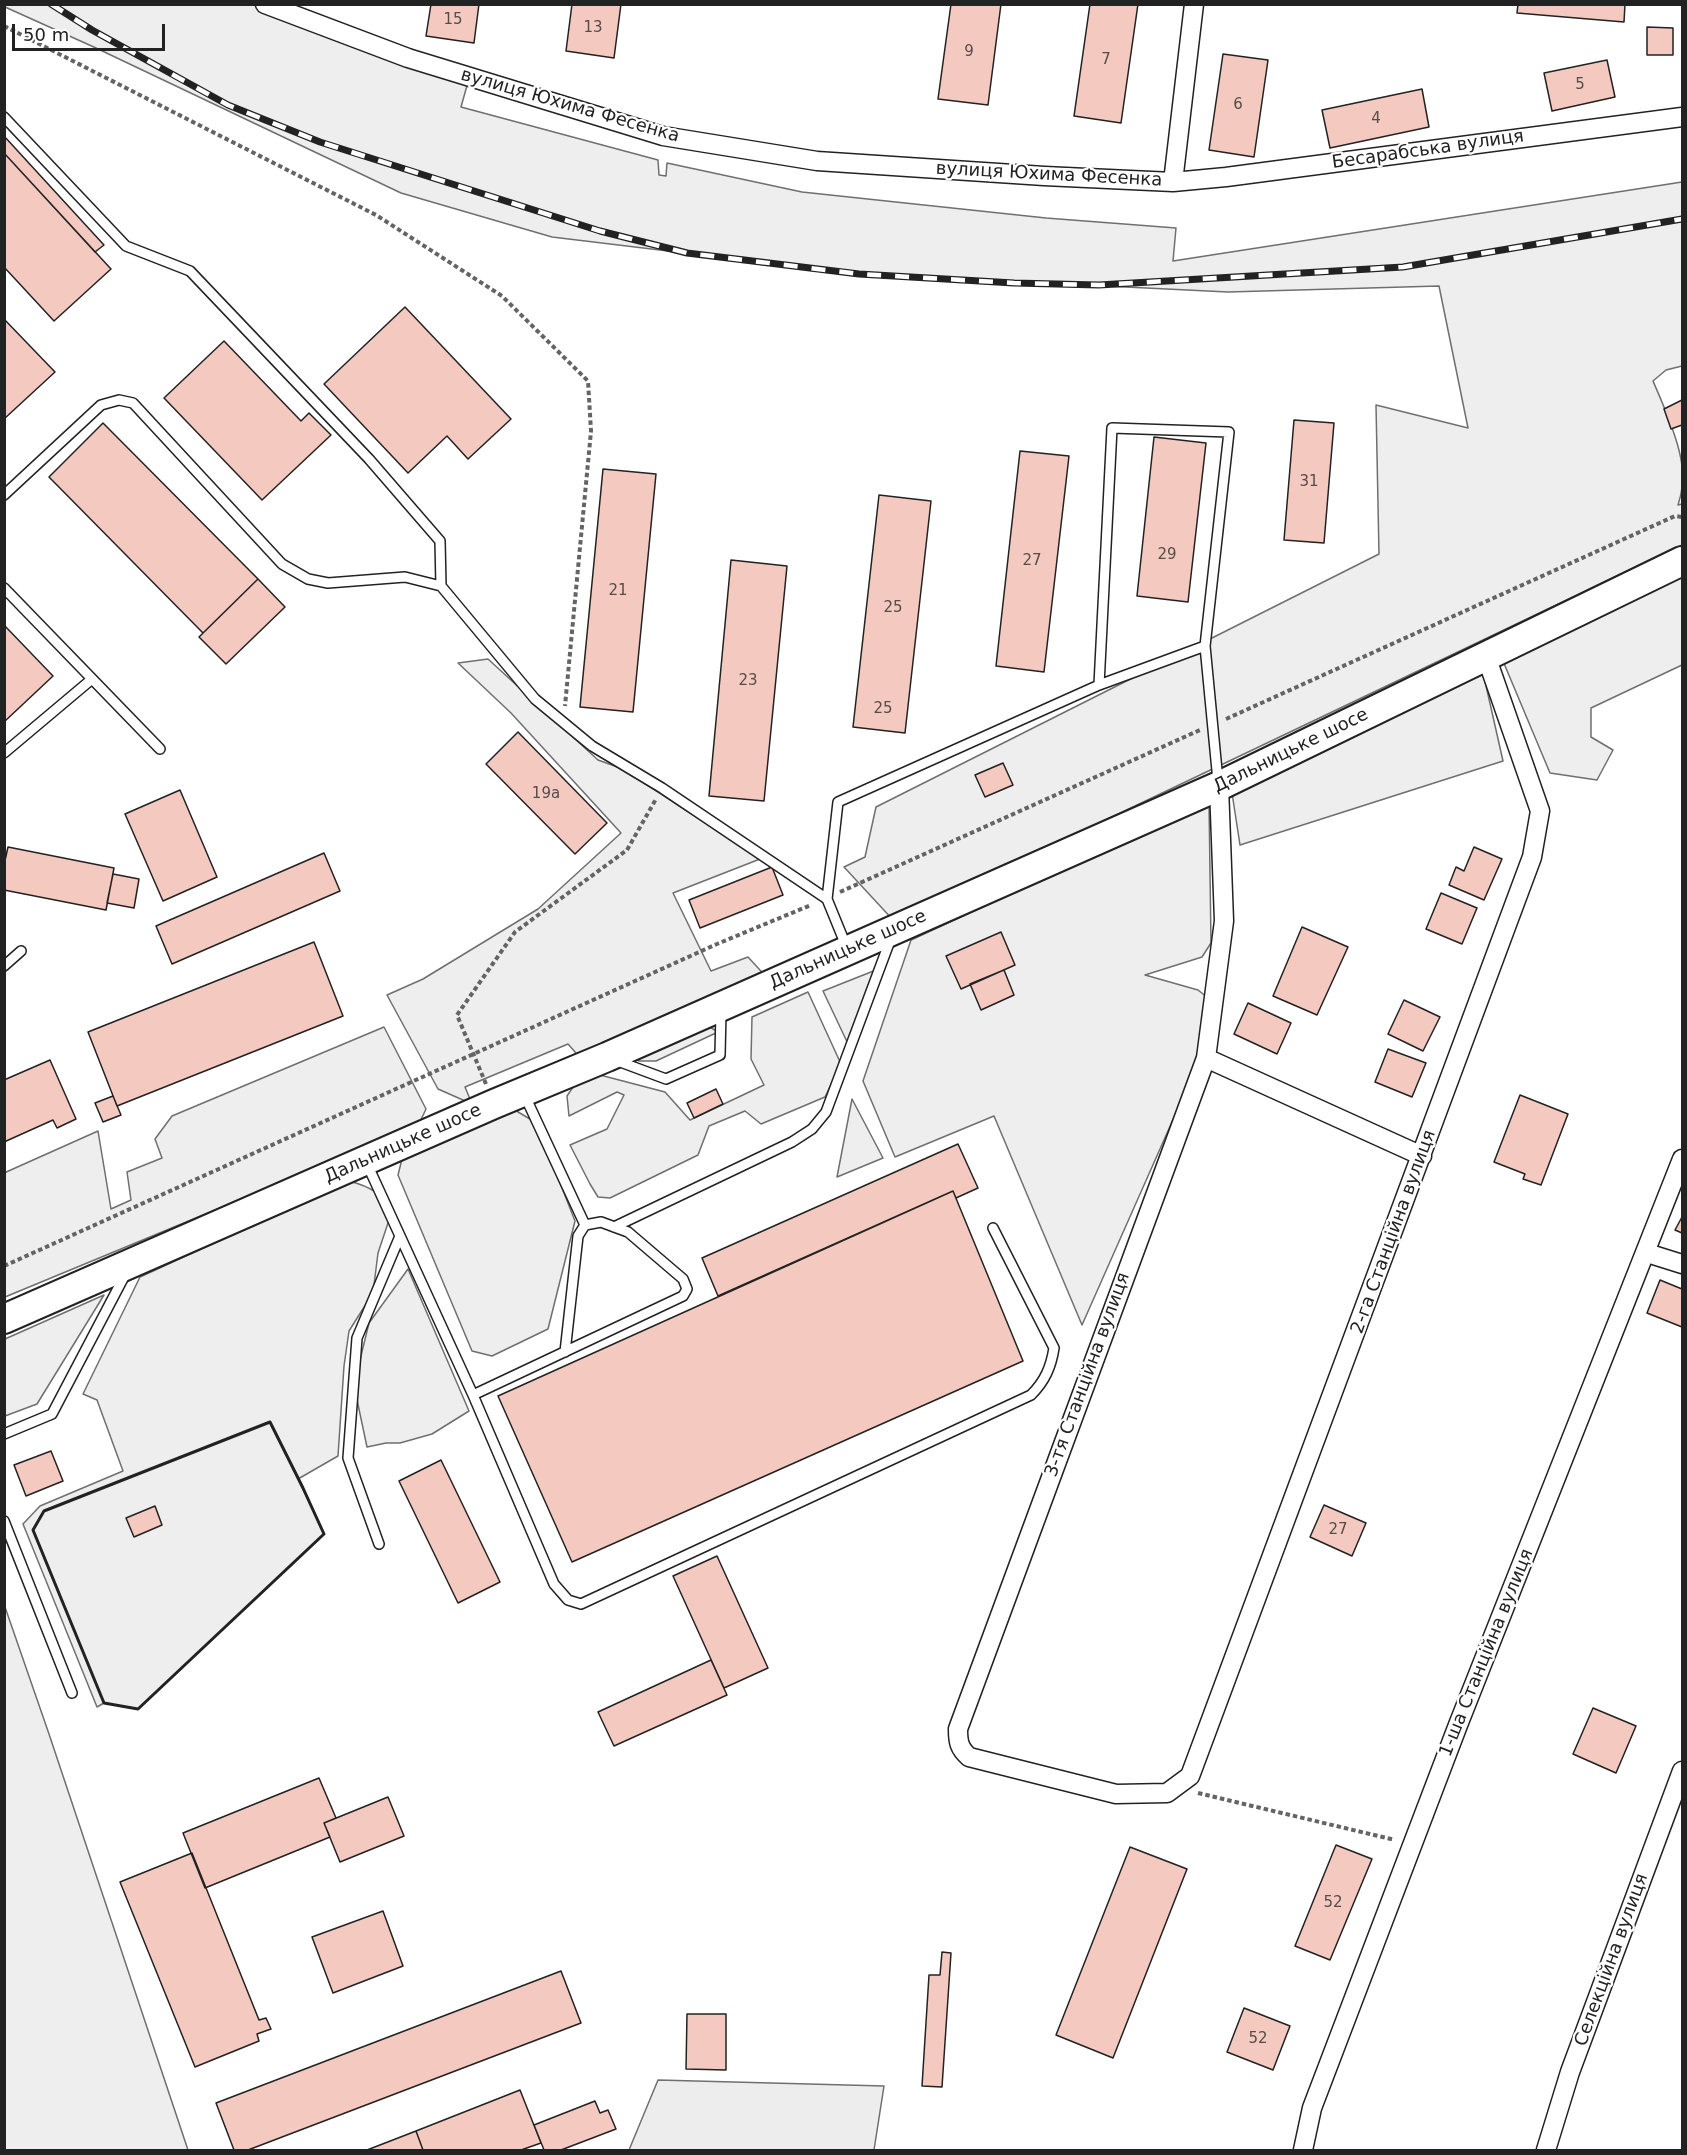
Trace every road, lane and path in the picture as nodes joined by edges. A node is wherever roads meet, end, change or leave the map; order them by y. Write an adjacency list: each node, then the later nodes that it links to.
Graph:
1 (265, 4): 6 (street, вулиця Юхима Фесенка)
2 (1194, 4): 6 (street)
3 (4, 26): 15 (path)
4 (4, 117): 9 (lane)
5 (1683, 117): 6 (street, Бесарабська вулиця)
6 (1173, 182)
7 (4, 495): 9 (lane)
8 (1683, 561): 12 (main road, Дальницьке шосе)
9 (441, 586): 15 (lane)
10 (4, 588): 13 (lane)
11 (1205, 646): 14 (lane); 14 (lane); 18 (lane)
12 (1486, 656): 18 (main road, Дальницьке шосе); 32 (street, 2-га Станційна вулиця)
13 (92, 679): 16 (lane); 17 (lane)
14 (1099, 685): 20 (lane)
15 (564, 722): 19 (lane)
16 (160, 748)
17 (4, 753)
18 (1219, 786): 21 (main road, Дальницьке шосе); 29 (street, 3-тя Станційна вулиця)
19 (662, 788): 20 (lane); 27 (path)
20 (827, 898): 24 (lane)
21 (894, 930): 24 (main road, Дальницьке шосе); 36 (lane)
22 (717, 944): 27 (path)
23 (21, 951): 25 (lane)
24 (848, 951): 26 (main road, Дальницьке шосе)
25 (4, 966)
26 (722, 1007): 28 (main road, Дальницьке шосе); 28 (lane)
27 (473, 1053): 31 (path); 42 (path)
28 (607, 1057): 30 (main road, Дальницьке шосе)
29 (1206, 1058): 32 (street); 51 (street, 3-тя Станційна вулиця)
30 (524, 1092): 31 (main road, Дальницьке шосе); 35 (lane)
31 (494, 1104): 34 (main road, Дальницьке шосе)
32 (1422, 1156): 51 (street, 2-га Станційна вулиця)
33 (1683, 1160): 39 (street, 1-ша Станційна вулиця)
34 (365, 1161): 38 (lane); 40 (main road, Дальницьке шосе)
35 (585, 1225): 36 (lane); 44 (lane)
36 (614, 1227): 44 (lane)
37 (993, 1228): 45 (lane)
38 (400, 1236): 45 (lane); 48 (lane)
39 (1647, 1253): 41 (street); 52 (street, 1-ша Станційна вулиця)
40 (132, 1263): 43 (main road, Дальницьке шосе); 46 (lane)
41 (1683, 1264)
42 (4, 1266)
43 (4, 1319)
44 (565, 1352): 45 (lane)
45 (473, 1395)
46 (4, 1434)
47 (4, 1521): 49 (lane)
48 (379, 1544)
49 (72, 1693)
50 (1683, 1771): 54 (street, Селекційна вулиця)
51 (1172, 1790): 52 (path)
52 (1412, 1845): 53 (street, 1-ша Станційна вулиця)
53 (1303, 2151)
54 (1546, 2151)

